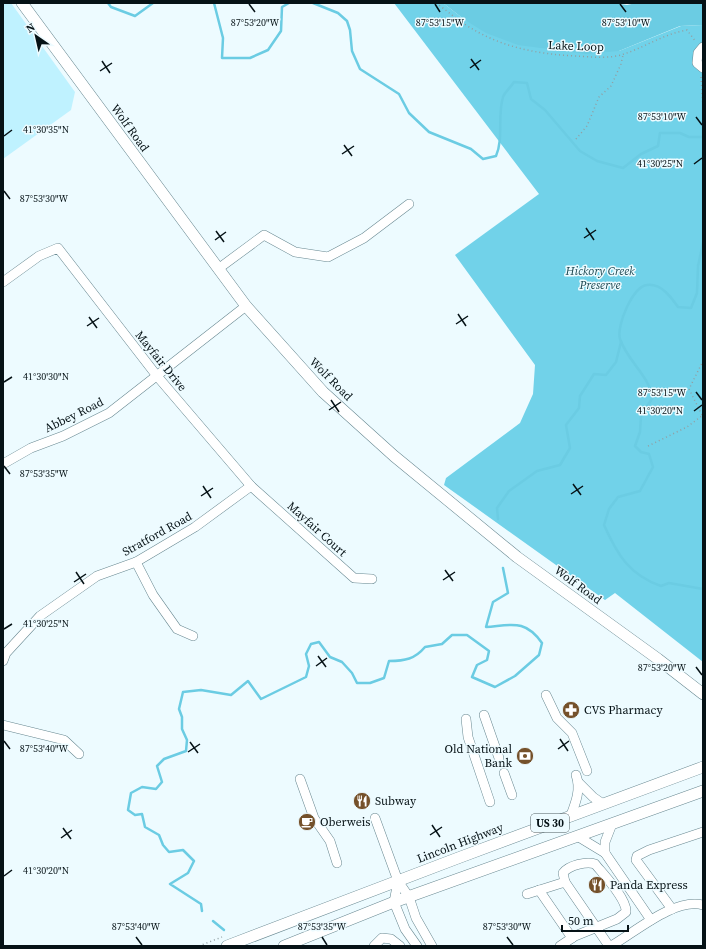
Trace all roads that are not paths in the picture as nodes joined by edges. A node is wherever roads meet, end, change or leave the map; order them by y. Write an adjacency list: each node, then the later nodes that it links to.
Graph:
1 (22, 3): 5 (main road, Wolf Road)
2 (703, 47): 3 (street)
3 (700, 66)
4 (409, 204): 5 (street)
5 (218, 269): 7 (main road, Wolf Road)
6 (3, 282): 8 (street, Mayfair Drive)
7 (246, 306): 8 (street, Abbey Road); 15 (main road, Wolf Road)
8 (156, 376): 9 (street, Abbey Road); 10 (street, Mayfair Drive)
9 (3, 464)
10 (251, 486): 11 (street, Stratford Road); 12 (street, Mayfair Court)
11 (136, 562): 13 (street); 14 (street, Stratford Road)
12 (372, 579)
13 (193, 636)
14 (3, 661)
15 (703, 694)
16 (546, 695): 23 (street)
17 (484, 715): 21 (street)
18 (466, 719): 28 (street)
19 (3, 725): 20 (street)
20 (79, 754)
21 (499, 758)
22 (703, 768): 29 (main road, Lincoln Highway / US 30)
23 (586, 771)
24 (504, 773): 27 (street)
25 (300, 779): 36 (street)
26 (703, 791): 32 (main road, US 30)
27 (512, 795)
28 (490, 802)
29 (604, 804): 30 (main road, Lincoln Highway / US 30); 30 (street)
30 (571, 816): 37 (main road, Lincoln Highway / US 30)
31 (375, 818): 37 (street)
32 (612, 824): 34 (main road, US 30); 35 (street)
33 (703, 832): 44 (street)
34 (577, 836): 35 (street); 41 (main road, US 30)
35 (605, 853): 45 (street)
36 (337, 863)
37 (398, 881): 41 (street); 42 (street); 48 (main road, Lincoln Highway / US 30)
38 (565, 882): 39 (street); 46 (street); 46 (street)
39 (539, 890): 40 (street); 47 (street)
40 (527, 894)
41 (409, 897): 42 (main road, US 30); 53 (street)
42 (394, 902): 49 (main road, US 30); 52 (street)
43 (703, 905): 44 (street)
44 (672, 910): 45 (street)
45 (651, 920): 55 (street)
46 (596, 926): 47 (street); 55 (street)
47 (572, 938): 54 (street)
48 (228, 946)
49 (284, 946)
50 (374, 946): 51 (street)
51 (400, 946)
52 (417, 946)
53 (432, 946)
54 (560, 946)
55 (610, 946)

